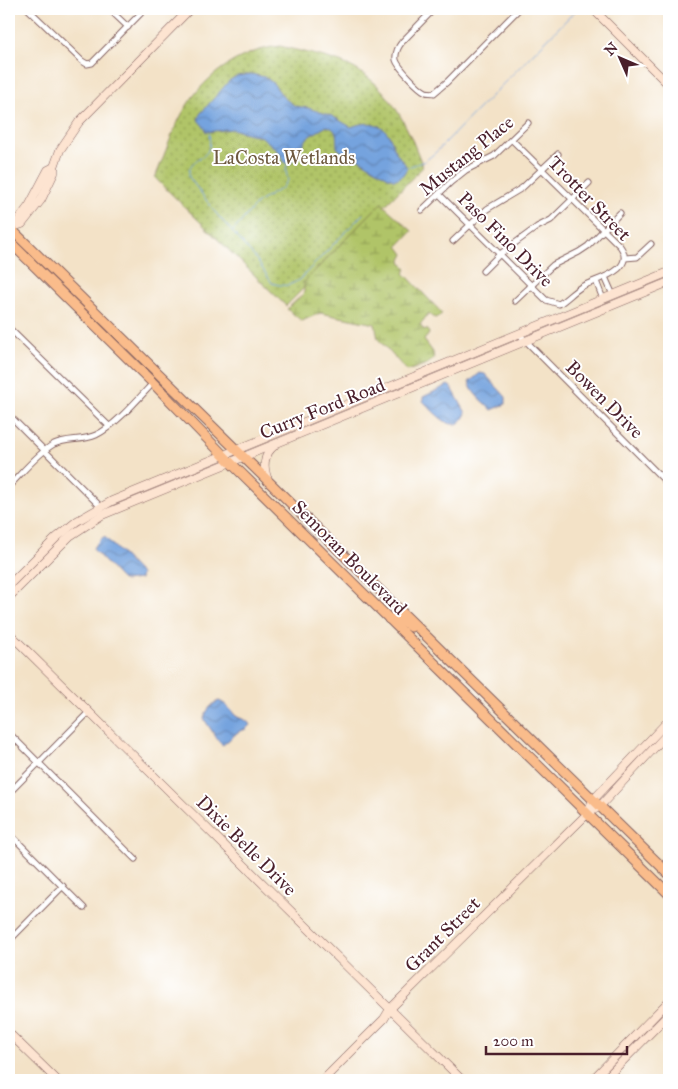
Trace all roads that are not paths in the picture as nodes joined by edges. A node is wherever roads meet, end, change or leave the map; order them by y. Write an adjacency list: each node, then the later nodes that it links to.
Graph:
1 (28, 9): 8 (street)
2 (109, 9): 8 (street)
3 (145, 9): 8 (street)
4 (189, 9): 13 (street)
5 (434, 9): 6 (street)
6 (519, 9)
7 (593, 9): 9 (street)
8 (128, 27)
9 (669, 85)
10 (528, 123): 11 (street, Mustang Place)
11 (512, 140): 14 (street, Trotter Street); 17 (street, Mustang Place)
12 (558, 154): 14 (street)
13 (54, 166): 16 (street); 18 (street)
14 (542, 170): 19 (street, Trotter Street); 22 (street)
15 (589, 183): 19 (street)
16 (39, 189): 18 (street); 23 (street)
17 (439, 194): 20 (street, Mustang Place); 22 (street, Paso Fino Drive)
18 (40, 200): 23 (street)
19 (573, 200): 24 (street, Trotter Street); 28 (street)
20 (422, 210)
21 (620, 213): 24 (street)
22 (469, 224): 26 (street); 28 (street, Paso Fino Drive)
23 (11, 229): 52 (main road, Semoran Boulevard)
24 (603, 230): 29 (street, Trotter Street); 35 (street)
25 (9, 241): 45 (main road, Semoran Boulevard)
26 (453, 241)
27 (650, 244): 29 (street)
28 (500, 254): 30 (street); 35 (street, Paso Fino Drive)
29 (625, 258): 32 (street, Trotter Street)
30 (483, 271)
31 (669, 273): 36 (street, Curry Ford Road); 39 (street)
32 (605, 277): 33 (street, Paso Fino Drive); 36 (street)
33 (596, 280): 35 (street, Paso Fino Drive); 37 (street)
34 (669, 282): 39 (street, Curry Ford Road)
35 (531, 285): 38 (street)
36 (613, 295): 37 (street, Curry Ford Road); 40 (street)
37 (604, 299): 42 (street, Curry Ford Road)
38 (515, 301)
39 (618, 304): 40 (street, Curry Ford Road)
40 (566, 325): 43 (street, Curry Ford Road)
41 (9, 328): 50 (street)
42 (519, 334): 43 (street, Bowen Drive); 44 (street, Curry Ford Road)
43 (526, 341): 47 (street, Curry Ford Road); 58 (street, Bowen Drive)
44 (448, 363): 46 (street, Curry Ford Road); 47 (street)
45 (153, 383): 50 (street); 54 (main road, Semoran Boulevard)
46 (394, 385): 49 (street); 52 (street, Curry Ford Road)
47 (400, 393): 49 (street, Curry Ford Road)
48 (9, 415): 53 (street)
49 (340, 418): 51 (street, Curry Ford Road)
50 (109, 426): 53 (street)
51 (276, 444): 55 (street, Curry Ford Road); 57 (street)
52 (236, 449): 54 (street, Curry Ford Road); 55 (main road, Semoran Boulevard)
53 (45, 451): 59 (street); 60 (street)
54 (223, 455): 56 (main road, Semoran Boulevard); 60 (street, Curry Ford Road)
55 (244, 457): 56 (street, Curry Ford Road); 57 (main road, Semoran Boulevard)
56 (231, 463): 61 (street, Curry Ford Road); 62 (main road, Semoran Boulevard)
57 (268, 480): 64 (main road, Semoran Boulevard)
58 (669, 485)
59 (9, 486)
60 (101, 507): 61 (street); 63 (street, Curry Ford Road)
61 (70, 536): 63 (street, Curry Ford Road)
62 (357, 587): 64 (main road); 65 (main road, Semoran Boulevard)
63 (10, 591)
64 (388, 598): 67 (main road, Semoran Boulevard)
65 (389, 619): 67 (main road); 69 (main road, Semoran Boulevard)
66 (9, 633): 68 (street, Dixie Belle Drive)
67 (461, 670): 71 (main road, Semoran Boulevard)
68 (89, 712): 75 (street); 87 (street, Dixie Belle Drive)
69 (486, 714): 71 (main road); 78 (main road, Semoran Boulevard)
70 (669, 720): 74 (street, Grant Street)
71 (514, 722): 77 (main road, Semoran Boulevard)
72 (669, 732): 74 (street, Grant Street)
73 (9, 733): 75 (street)
74 (656, 740): 77 (street, Grant Street)
75 (39, 763): 76 (street); 80 (street)
76 (9, 793)
77 (596, 803): 78 (street, Grant Street); 81 (main road, Semoran Boulevard)
78 (587, 814): 83 (main road, Semoran Boulevard); 87 (street, Grant Street)
79 (10, 836): 82 (street)
80 (135, 859)
81 (669, 874)
82 (63, 886): 84 (street); 85 (street)
83 (669, 894)
84 (84, 908)
85 (9, 941)
86 (669, 1001): 93 (street)
87 (390, 1009): 91 (street, Grant Street); 92 (street, Dixie Belle Drive)
88 (669, 1014): 94 (street)
89 (9, 1033): 90 (street)
90 (57, 1080)
91 (323, 1080)
92 (462, 1080)
93 (592, 1080)
94 (604, 1080)

